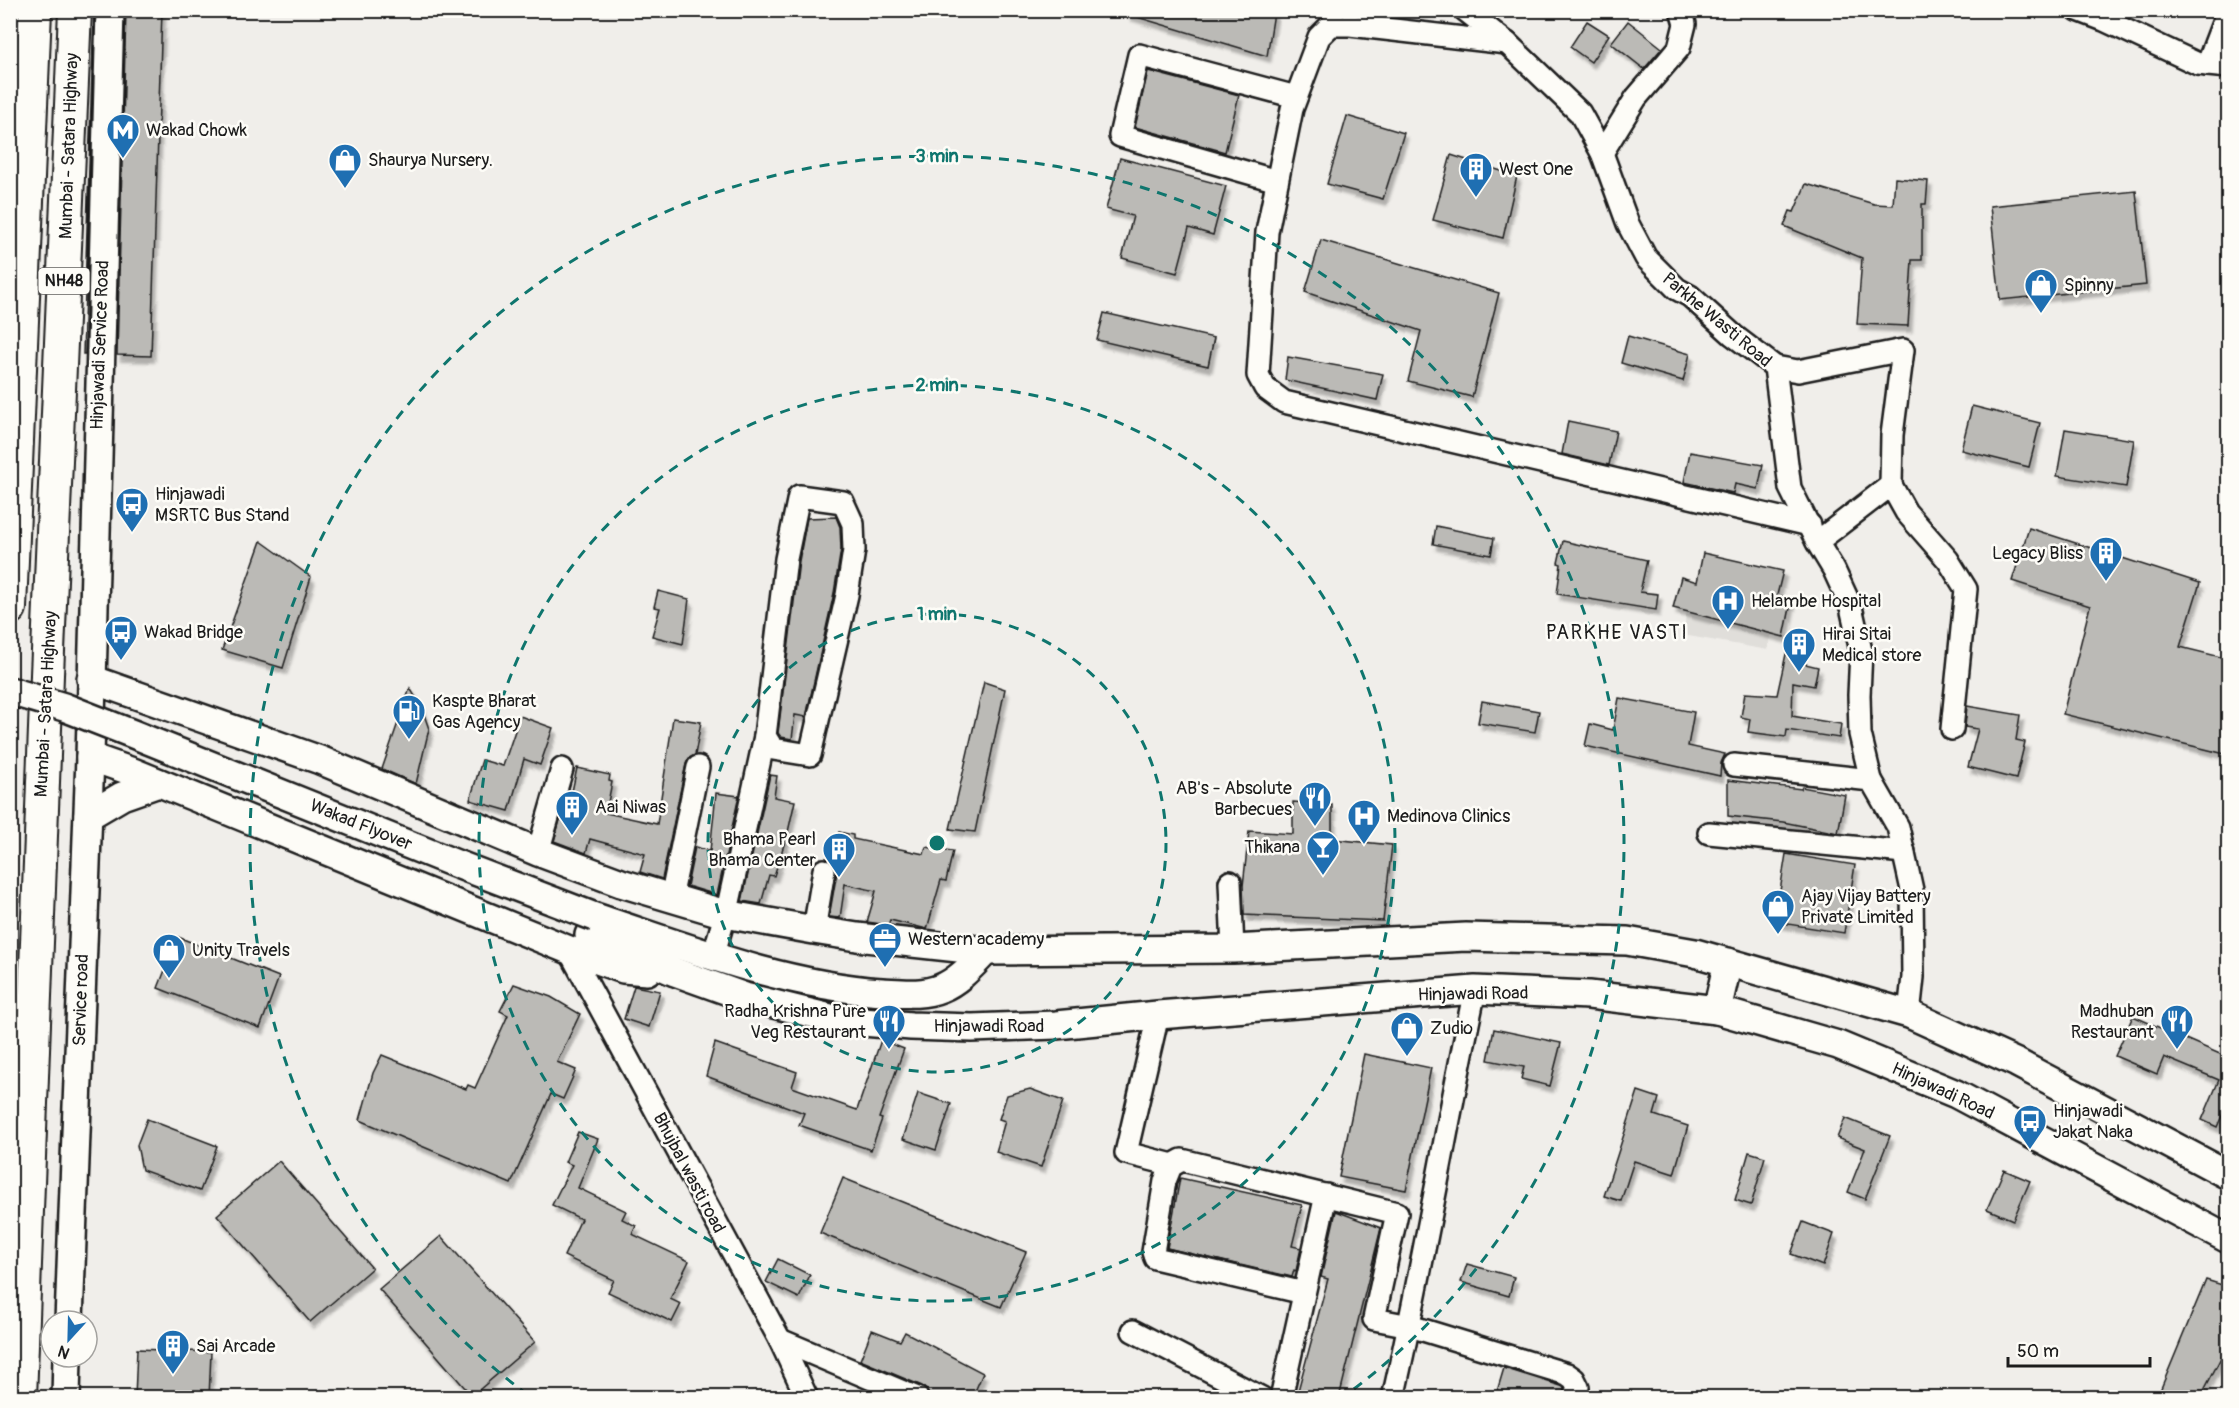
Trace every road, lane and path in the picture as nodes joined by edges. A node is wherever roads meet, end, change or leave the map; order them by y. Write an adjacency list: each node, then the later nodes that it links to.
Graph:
1 (35, 10): 18 (highway, NH48)
2 (75, 10): 59 (highway, Mumbai - Satara Highway / NH48)
3 (110, 10): 19 (main road, Hinjawadi Service Road)
4 (1465, 10): 9 (street, Parkhe Wasti Road)
5 (1681, 10): 13 (street)
6 (2078, 10): 8 (street)
7 (2228, 10): 10 (street)
8 (2106, 15): 10 (street)
9 (1508, 44): 12 (street); 13 (street, Parkhe Wasti Road)
10 (2207, 65): 11 (street)
11 (2229, 67)
12 (1296, 97): 14 (street); 14 (street)
13 (1602, 153): 15 (street, Parkhe Wasti Road)
14 (1277, 181): 17 (street)
15 (1775, 367): 16 (street); 17 (street, Parkhe Wasti Road)
16 (1891, 485): 17 (street); 22 (street)
17 (1813, 533): 28 (street, Parkhe Wasti Road)
18 (10, 609)
19 (91, 679): 24 (main road, Service road); 32 (main road)
20 (10, 691): 39 (main road, Wakad Flyover, bridge)
21 (10, 708): 39 (main road, Wakad Flyover)
22 (1952, 729)
23 (765, 736): 23 (street); 37 (street)
24 (90, 757): 29 (main road); 30 (main road, Service road)
25 (1734, 765): 28 (street)
26 (698, 767): 36 (street)
27 (562, 769): 32 (street)
28 (1871, 780): 33 (street, Parkhe Wasti Road)
29 (159, 783): 30 (main road); 39 (main road)
30 (88, 816): 54 (main road, Service road)
31 (1709, 833): 33 (street)
32 (538, 852): 36 (main road)
33 (1904, 852): 47 (street, Parkhe Wasti Road)
34 (825, 870): 38 (street)
35 (1230, 882): 40 (street)
36 (671, 899): 37 (main road)
37 (725, 914): 38 (main road); 42 (street)
38 (814, 930): 41 (main road)
39 (585, 934): 42 (main road, Wakad Flyover); 44 (main road, Wakad Flyover); 57 (street, Bhujbal wasti road)
40 (1233, 949): 41 (main road); 43 (main road)
41 (986, 951): 42 (main road, Hinjawadi Road)
42 (713, 956)
43 (1728, 962): 46 (main road); 47 (main road)
44 (675, 972): 48 (main road, Hinjawadi Road)
45 (1475, 990): 46 (main road, Hinjawadi Road); 48 (main road, Hinjawadi Road); 55 (street)
46 (1717, 1010): 52 (main road, Hinjawadi Road)
47 (1909, 1014): 50 (main road)
48 (1158, 1015): 49 (street)
49 (1173, 1165): 51 (street); 53 (street)
50 (2229, 1175)
51 (1326, 1195): 53 (street); 55 (street)
52 (2229, 1239)
53 (1304, 1293): 64 (street)
54 (69, 1309)
55 (1410, 1326): 65 (street); 66 (street)
56 (1133, 1331): 63 (street)
57 (780, 1340): 61 (street, Bhujbal wasti road); 62 (street)
58 (67, 1369): 60 (main road)
59 (20, 1398)
60 (66, 1398)
61 (807, 1398)
62 (917, 1398)
63 (1262, 1398)
64 (1281, 1398)
65 (1393, 1398)
66 (1574, 1398)

